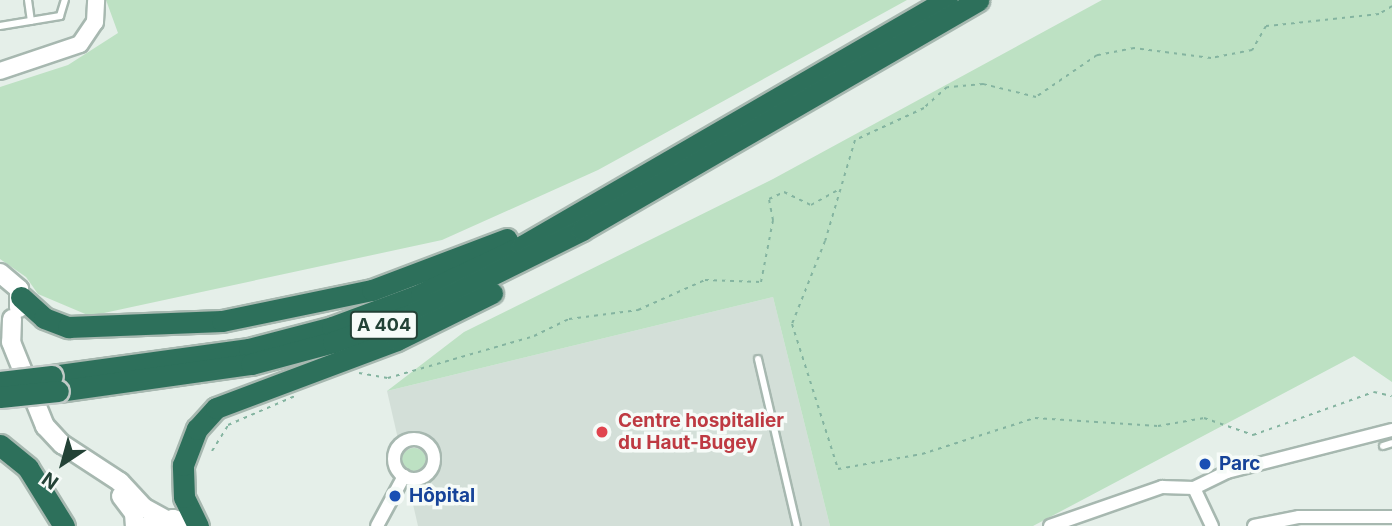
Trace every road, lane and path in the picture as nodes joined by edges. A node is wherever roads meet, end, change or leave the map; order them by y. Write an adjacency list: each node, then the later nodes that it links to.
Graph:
1 (28, 0): 7 (lane)
2 (65, 0): 7 (lane)
3 (96, 0): 9 (street)
4 (947, 0): 11 (highway, A 404)
5 (978, 0): 10 (highway, A 404)
6 (1392, 6): 12 (path)
7 (31, 21): 8 (lane)
8 (0, 26)
9 (0, 71)
10 (680, 173): 20 (highway, A 404); 37 (highway)
11 (634, 182): 14 (highway); 20 (highway, A 404)
12 (840, 189): 18 (path); 22 (path)
13 (0, 273): 14 (main road)
14 (21, 297): 15 (main road)
15 (6, 321): 32 (main road)
16 (0, 344): 35 (main road)
17 (758, 359): 39 (lane)
18 (356, 372)
19 (0, 382): 20 (highway, A 404, bridge)
20 (55, 384): 23 (highway, A 404, bridge)
21 (302, 393): 28 (path)
22 (1392, 396)
23 (0, 397)
24 (1392, 430): 30 (street)
25 (1392, 443): 27 (lane)
26 (0, 445): 34 (highway)
27 (1383, 446)
28 (212, 452)
29 (404, 476): 33 (street)
30 (1194, 488): 40 (street); 41 (street)
31 (1392, 517): 42 (street)
32 (165, 519): 36 (main road); 37 (main road)
33 (387, 520): 38 (street)
34 (60, 522)
35 (135, 526)
36 (147, 526)
37 (198, 526)
38 (377, 526)
39 (797, 526)
40 (1050, 526)
41 (1212, 526)
42 (1254, 526)

